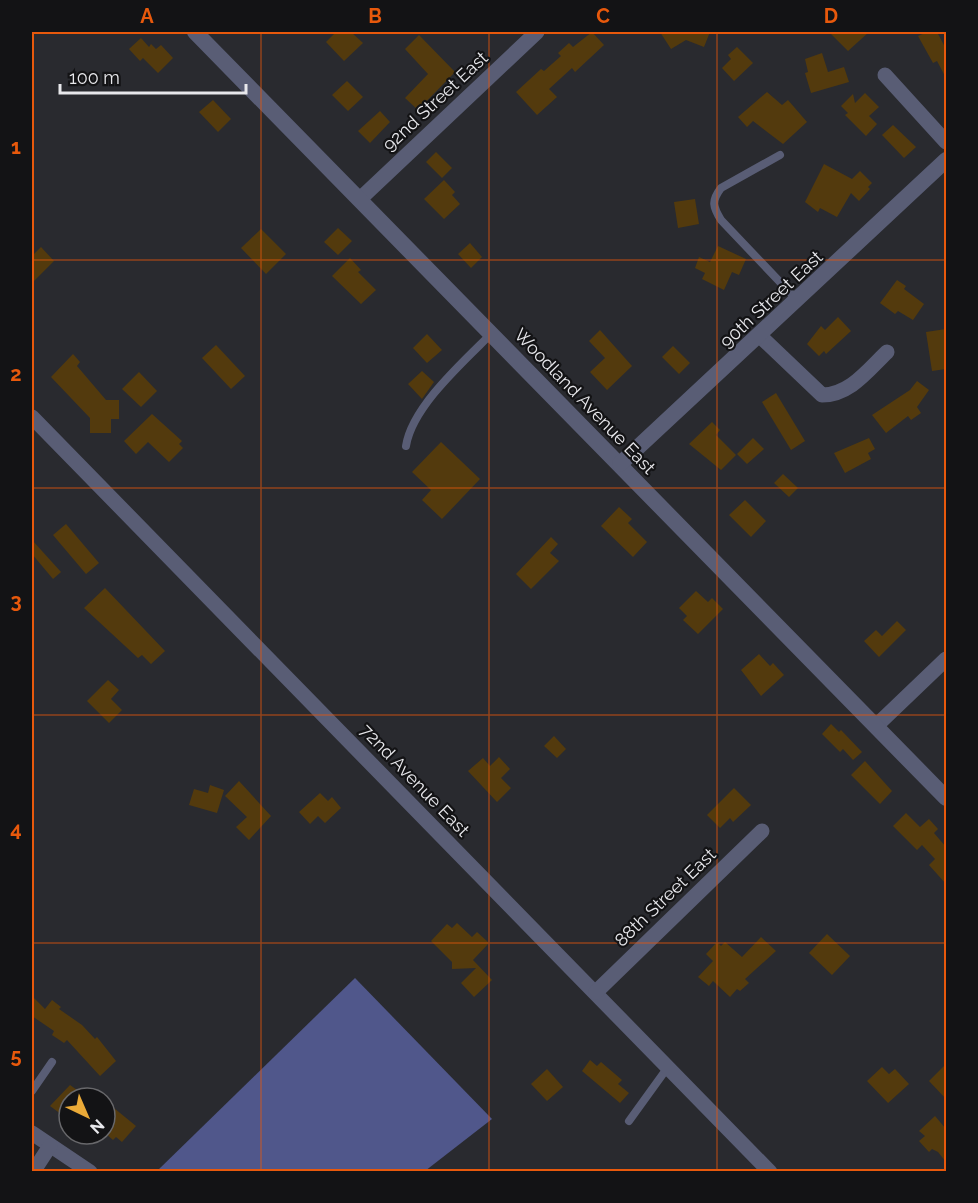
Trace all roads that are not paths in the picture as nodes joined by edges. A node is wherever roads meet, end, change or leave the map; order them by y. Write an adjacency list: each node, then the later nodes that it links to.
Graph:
1 (195, 32): 7 (street, Woodland Avenue East)
2 (537, 32): 7 (street, 92nd Street East)
3 (885, 75): 4 (street)
4 (946, 142)
5 (780, 155): 8 (lane)
6 (946, 160): 8 (street, 90th Street East)
7 (360, 199): 9 (street, Woodland Avenue East)
8 (798, 301): 10 (street, 90th Street East)
9 (492, 333): 13 (lane); 14 (street, Woodland Avenue East)
10 (760, 336): 11 (street); 14 (street, 90th Street East)
11 (887, 352)
12 (32, 417): 19 (street, 72nd Avenue East)
13 (406, 446)
14 (620, 464): 16 (street, Woodland Avenue East)
15 (946, 659): 16 (street)
16 (876, 726): 17 (street, Woodland Avenue East)
17 (946, 798)
18 (762, 831): 19 (street, 88th Street East)
19 (596, 992): 21 (street, 72nd Avenue East)
20 (52, 1062): 22 (lane)
21 (668, 1067): 23 (lane); 28 (street, 72nd Avenue East)
22 (32, 1091)
23 (629, 1121)
24 (32, 1133): 25 (street)
25 (50, 1146): 26 (street); 27 (street)
26 (33, 1172)
27 (90, 1172)
28 (770, 1172)

